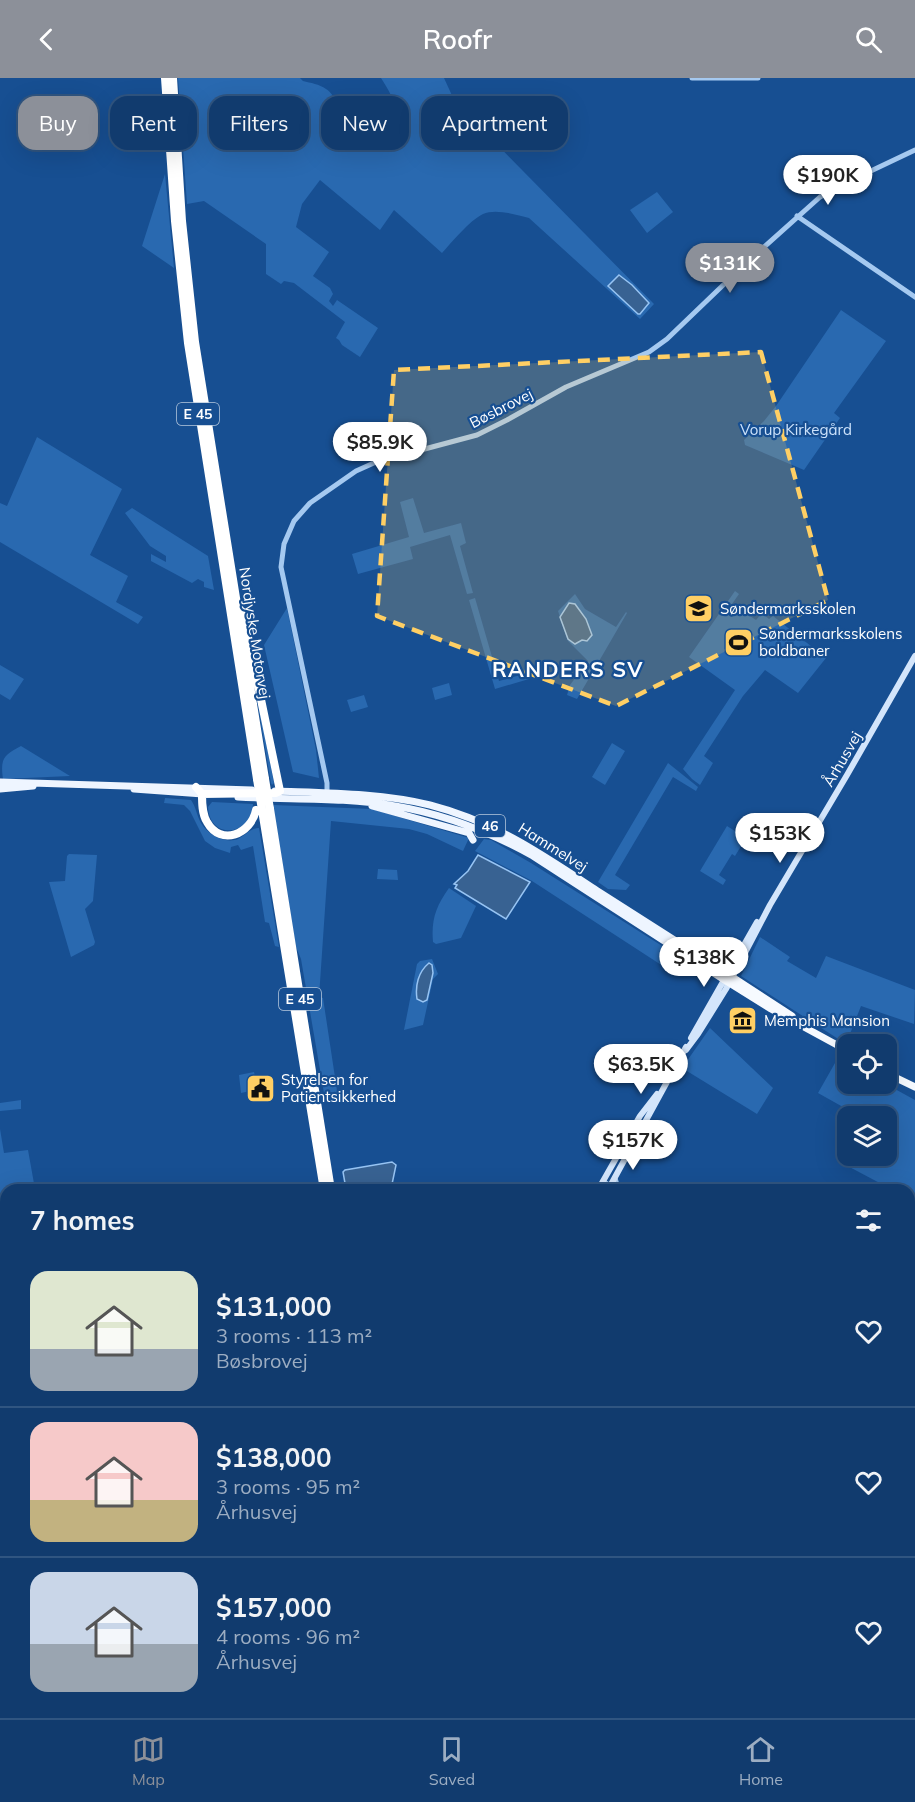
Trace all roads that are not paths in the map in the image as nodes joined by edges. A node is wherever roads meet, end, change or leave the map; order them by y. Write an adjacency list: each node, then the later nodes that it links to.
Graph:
1 (165, 78): 10 (highway, Nordjyske Motorvej / E 45)
2 (173, 78): 8 (highway, Nordjyske Motorvej / E 45)
3 (692, 78): 4 (street)
4 (758, 78)
5 (915, 150): 6 (street, Bøsbrovej)
6 (797, 216): 7 (street); 15 (street, Bøsbrovej)
7 (915, 297)
8 (220, 505): 10 (highway, Nordjyske Motorvej / E 45); 14 (highway)
9 (915, 656): 23 (main road, Århusvej)
10 (259, 779): 20 (highway, bridge); 20 (highway, Nordjyske Motorvej / E 45, bridge)
11 (51, 783): 12 (main road, Hammelvej / 46); 12 (main road, Hammelvej / 46); 13 (main road, Hammelvej / 46)
12 (0, 786)
13 (199, 790): 14 (highway); 16 (main road, Hammelvej / 46); 21 (highway)
14 (280, 791): 15 (main road, Hammelvej / 46)
15 (325, 794): 17 (main road); 18 (main road); 24 (main road, Hammelvej / 46)
16 (239, 797): 17 (main road, Hammelvej / 46); 21 (highway)
17 (274, 798): 18 (main road, Hammelvej / 46)
18 (332, 801): 19 (main road, Hammelvej / 46)
19 (358, 802): 22 (main road); 24 (main road, Hammelvej / 46)
20 (263, 810): 21 (highway); 32 (highway, Nordjyske Motorvej / E 45); 33 (highway, Nordjyske Motorvej / E 45)
21 (203, 811)
22 (473, 840)
23 (770, 904): 24 (main road, Århusvej); 24 (main road, Århusvej)
24 (728, 978): 25 (highway, Hammelvej / 46); 26 (highway, Hammelvej / 46); 27 (main road, Århusvej); 27 (main road, Århusvej)
25 (837, 1045)
26 (837, 1045)
27 (686, 1050): 28 (main road, Århusvej)
28 (670, 1077): 31 (main road, Århusvej); 34 (main road, Århusvej)
29 (897, 1078): 30 (highway)
30 (915, 1087)
31 (615, 1178): 35 (main road, Århusvej); 36 (street)
32 (323, 1184)
33 (330, 1184)
34 (605, 1184)
35 (607, 1184)
36 (617, 1184)

